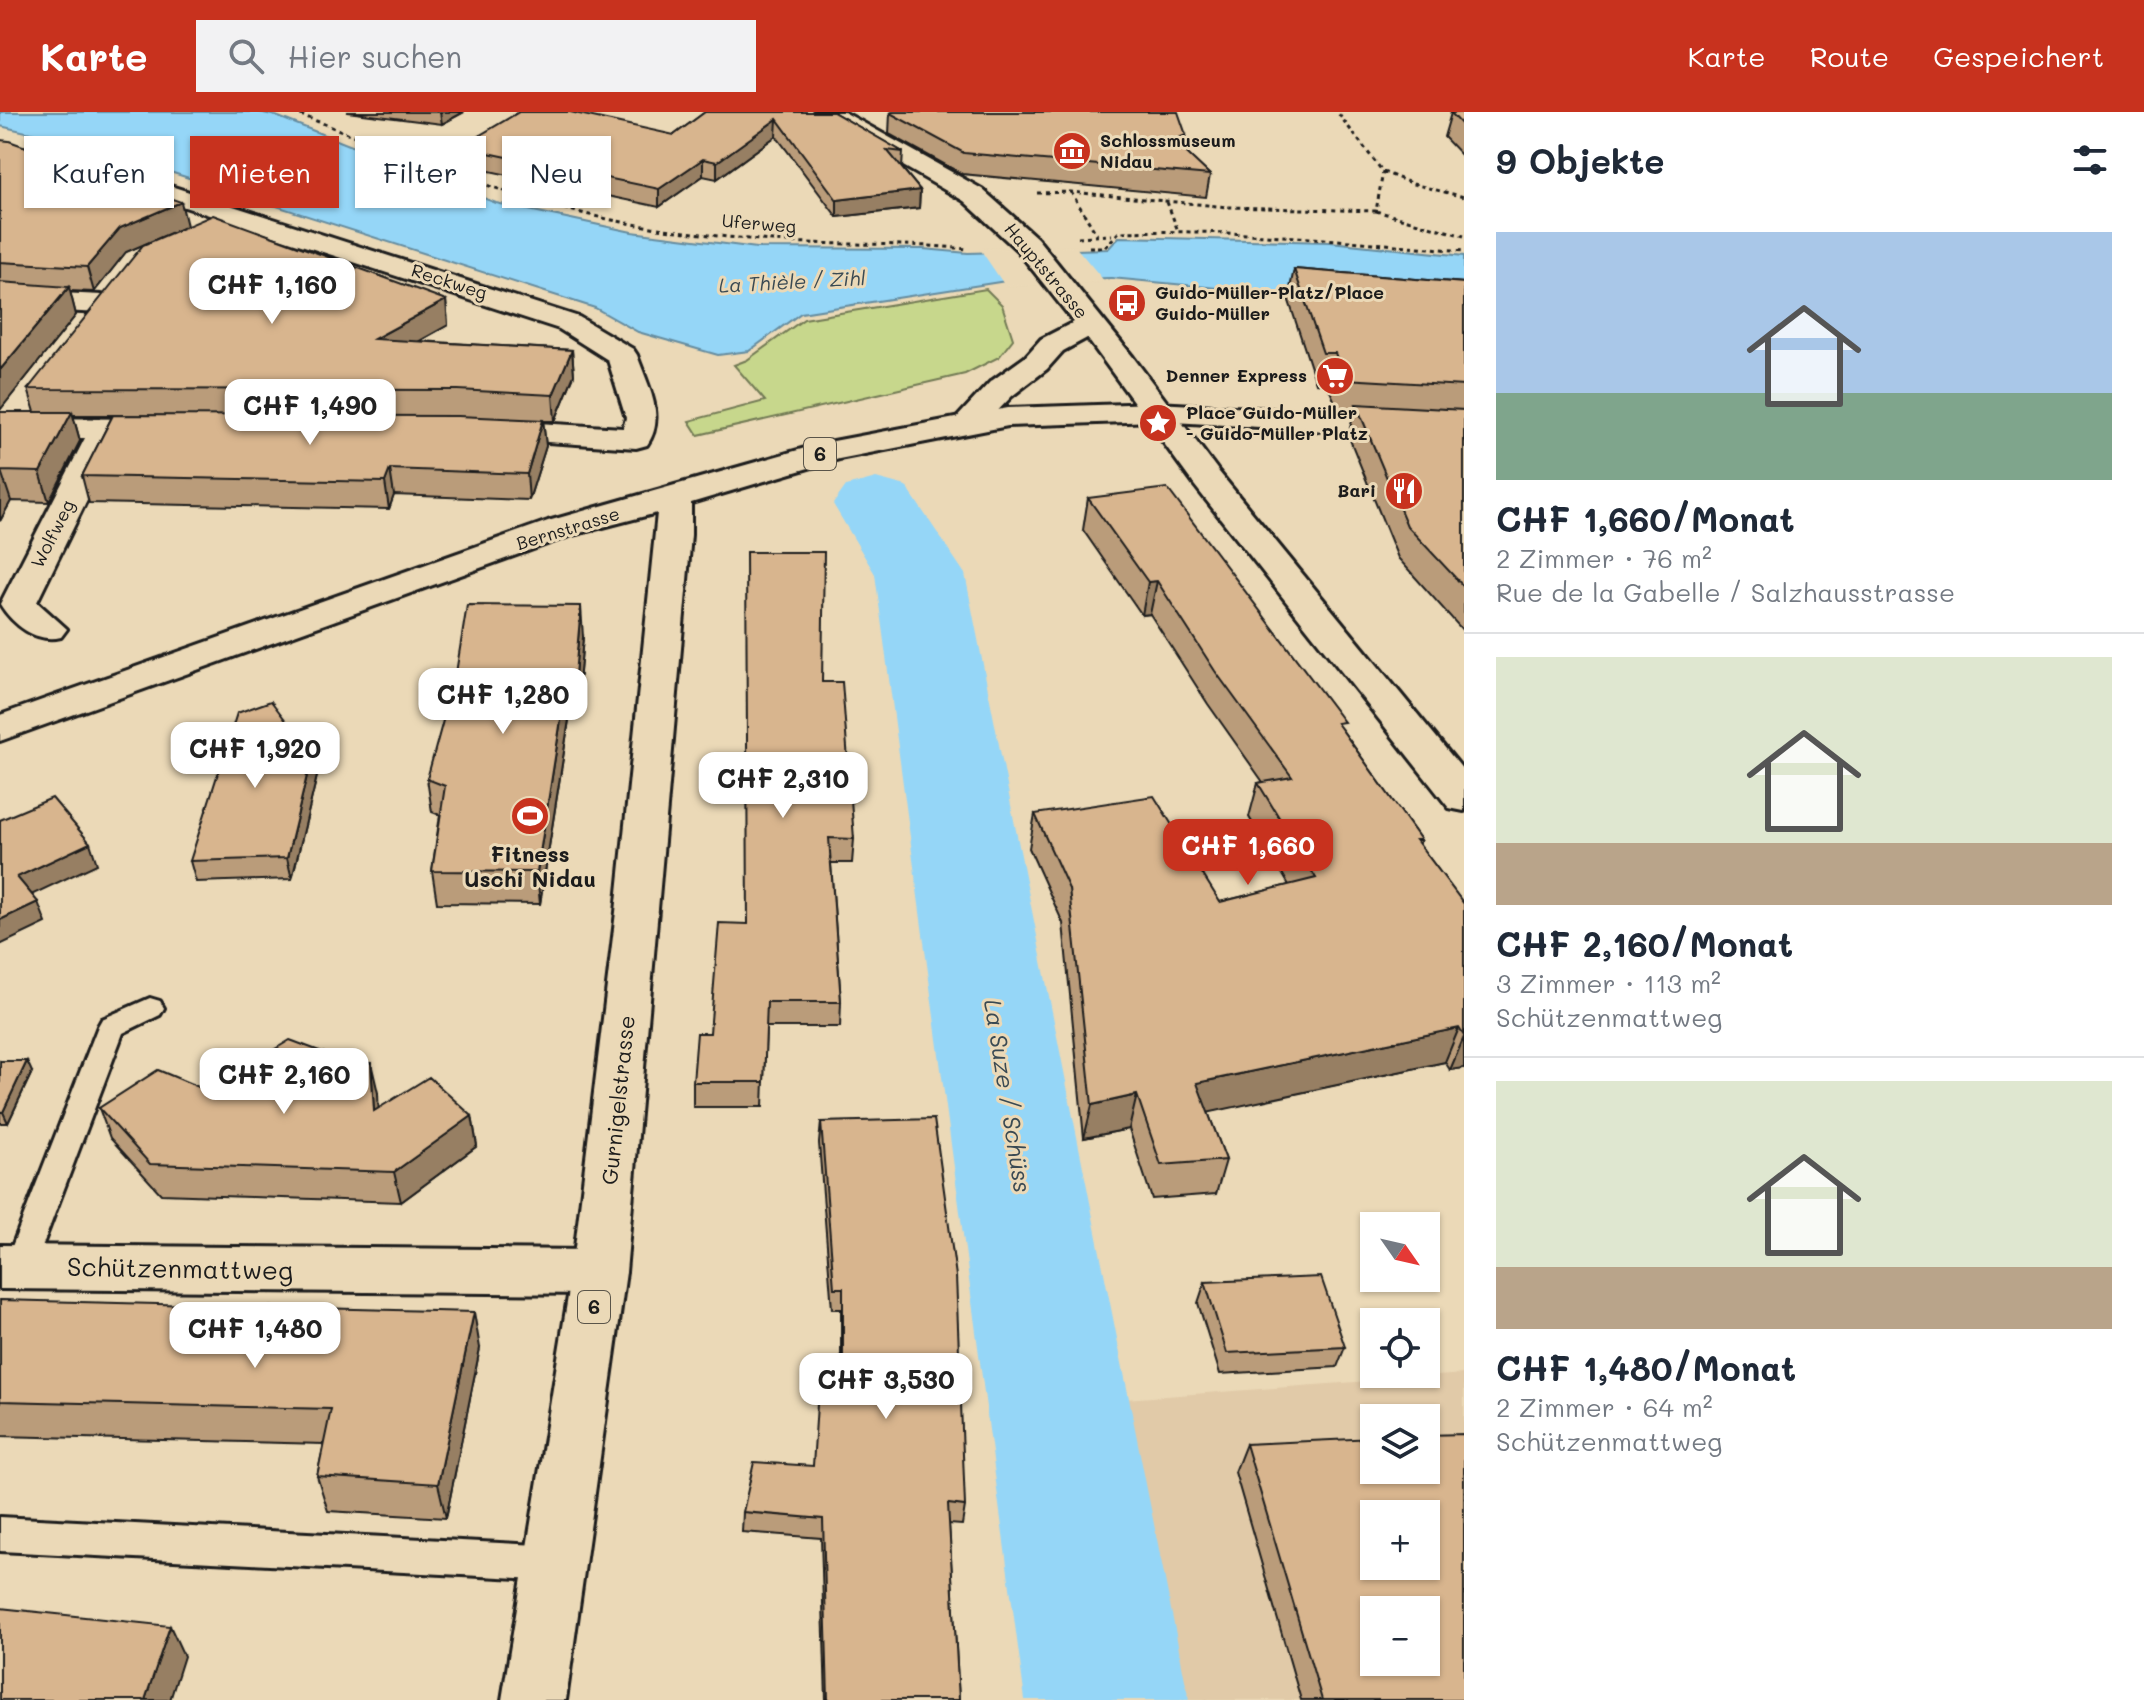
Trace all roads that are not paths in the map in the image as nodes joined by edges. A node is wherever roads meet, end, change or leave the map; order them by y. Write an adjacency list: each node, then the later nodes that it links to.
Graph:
1 (826, 112): 6 (main road, Hauptstrasse)
2 (0, 152): 3 (main road, Reckweg)
3 (241, 216): 4 (main road); 13 (main road, Reckweg)
4 (202, 233)
5 (0, 299): 7 (main road)
6 (1090, 325): 8 (main road, Hauptstrasse); 10 (main road)
7 (83, 329)
8 (1156, 412): 10 (main road, Bernstrasse / 6); 14 (main road, 6); 18 (main road, Hauptstrasse)
9 (10, 419): 12 (main road)
10 (968, 423): 15 (main road, Bernstrasse / 6)
11 (202, 428): 12 (main road)
12 (106, 429): 16 (main road, Wolfweg)
13 (461, 429)
14 (1464, 429)
15 (674, 496): 17 (main road, Bernstrasse); 21 (main road, Gurnigelstrasse / 6)
16 (48, 629)
17 (0, 729)
18 (1464, 798)
19 (150, 1008): 20 (lane)
20 (10, 1267): 21 (main road, Schützenmattweg)
21 (599, 1272): 23 (main road, Gurnigelstrasse / 6)
22 (0, 1534): 23 (lane)
23 (557, 1563): 24 (main road, Gurnigelstrasse / 6)
24 (534, 1700)

